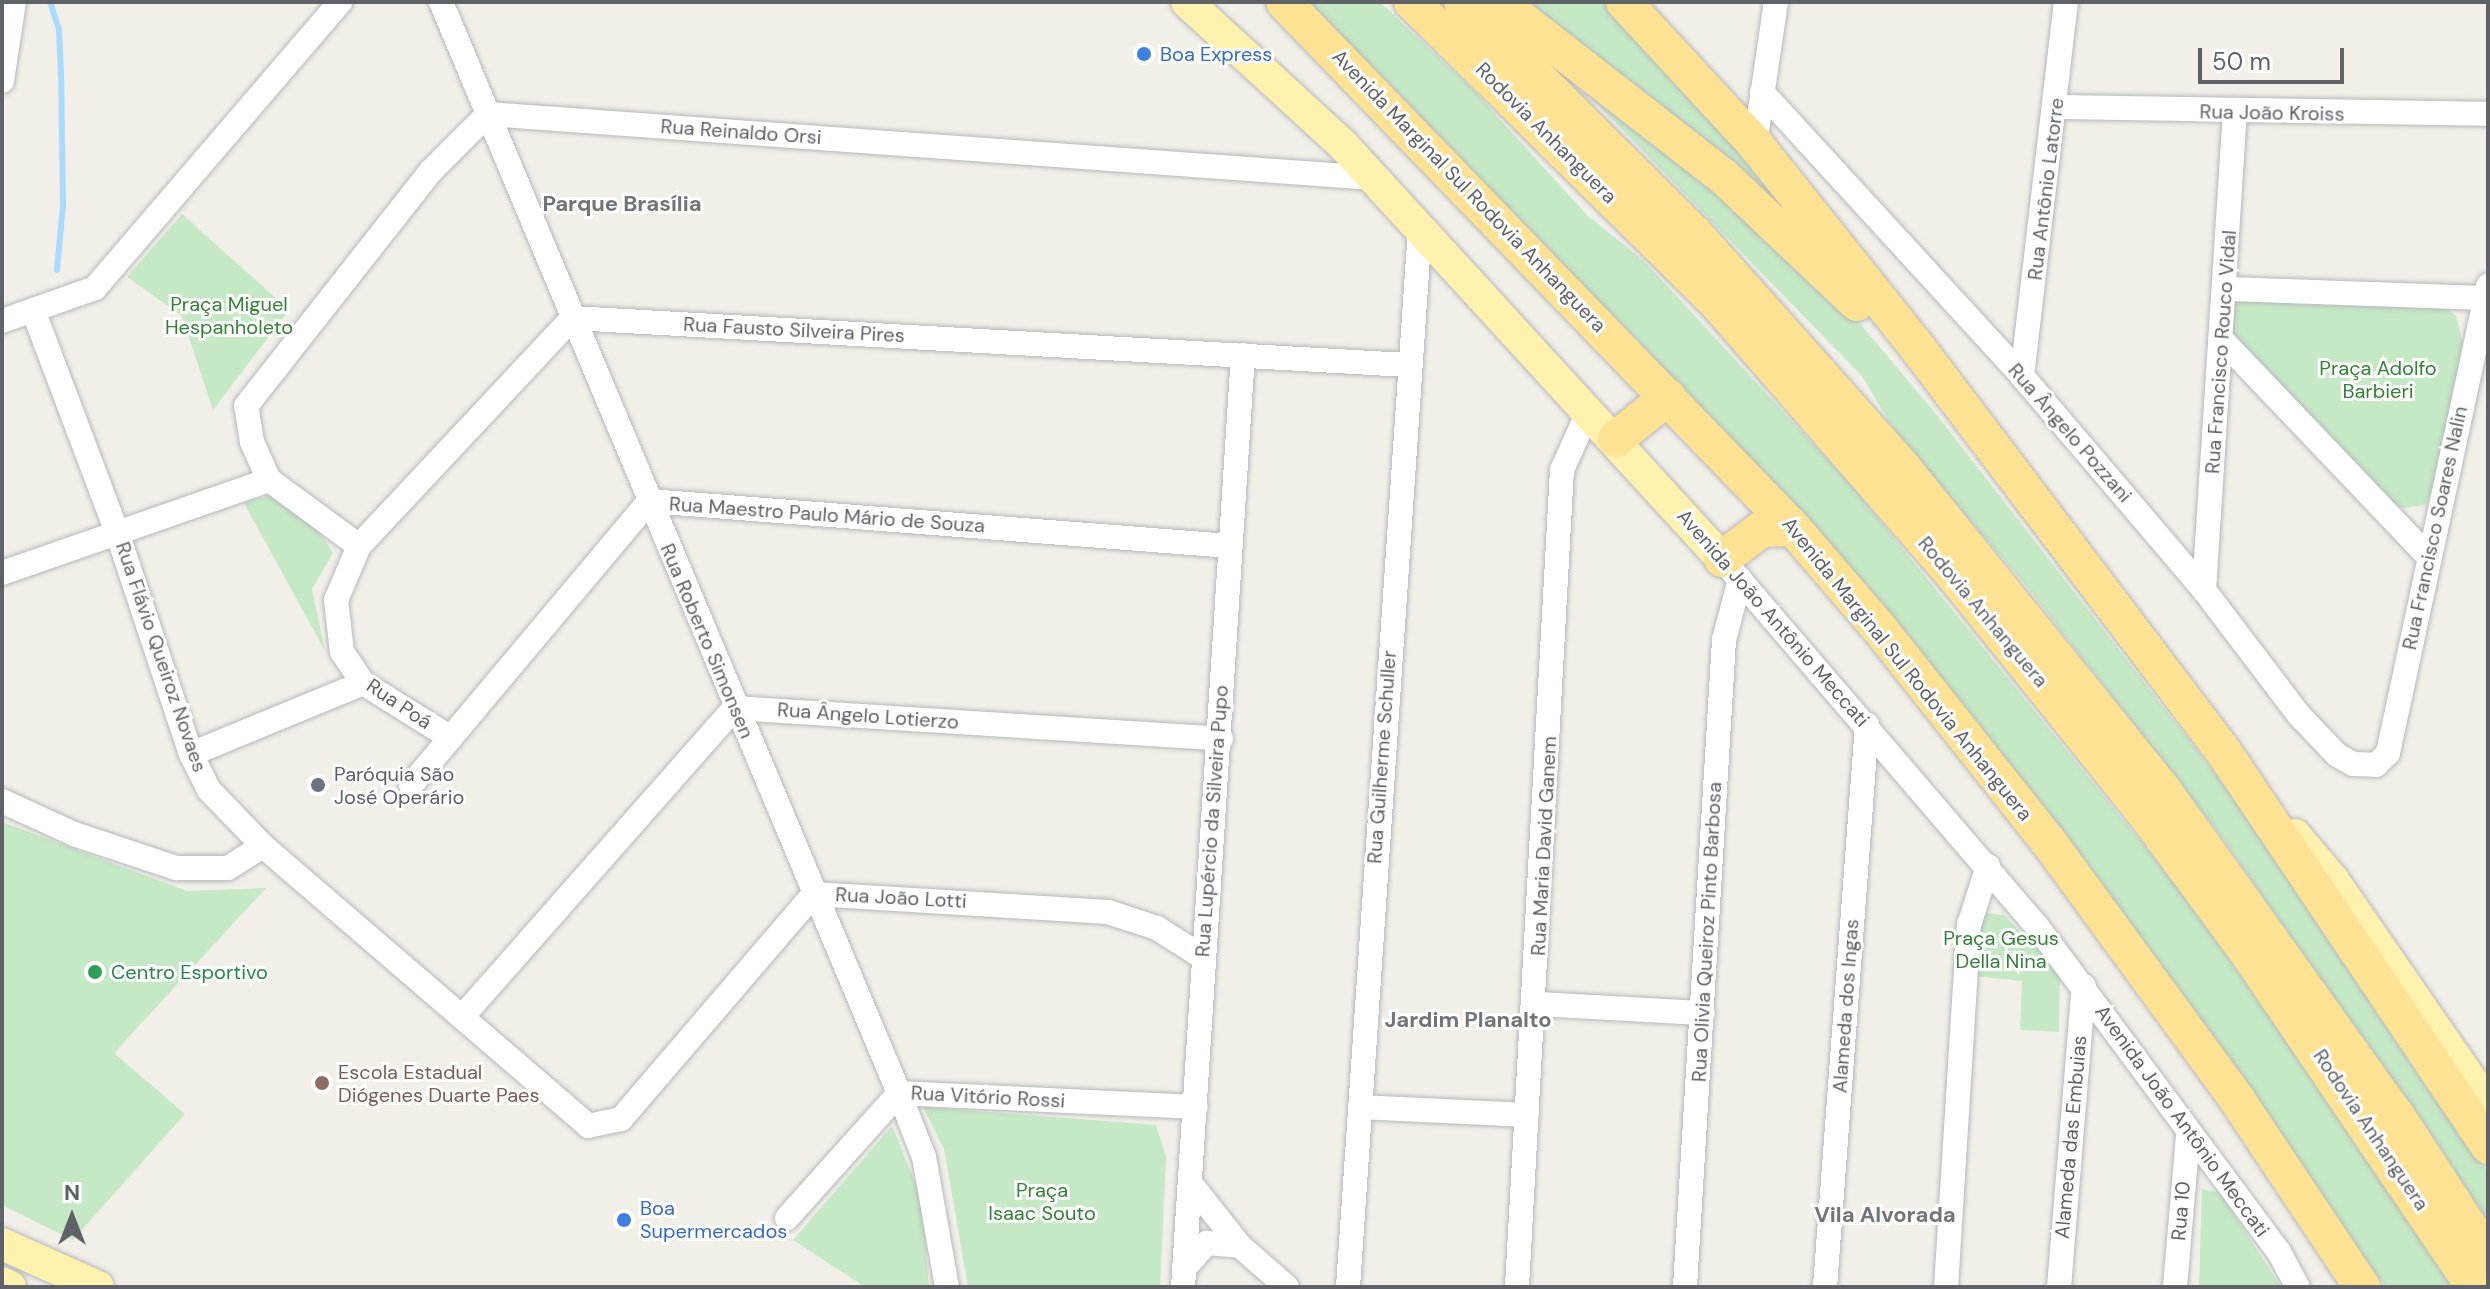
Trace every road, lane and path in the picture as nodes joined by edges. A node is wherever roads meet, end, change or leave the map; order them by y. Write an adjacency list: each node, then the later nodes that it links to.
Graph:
1 (14, 2): 12 (street)
2 (340, 2): 23 (street)
3 (441, 2): 16 (street, Rua Roberto Simonsen)
4 (1187, 2): 19 (main road, Avenida João Antônio Meccati)
5 (1284, 2): 30 (highway, Avenida Marginal Sul Rodovia Anhanguera)
6 (1412, 2): 91 (highway, Rodovia Anhanguera)
7 (1462, 2): 74 (highway, Rodovia Anhanguera)
8 (1499, 2): 34 (highway)
9 (1624, 2): 18 (highway)
10 (1776, 2): 13 (street)
11 (2066, 2): 14 (street, Rua Antônio Latorre)
12 (2, 78)
13 (1762, 92): 18 (street); 29 (street, Rua Ângelo Pozzani)
14 (2056, 107): 15 (street, Rua João Kroiss); 29 (street, Rua Antônio Latorre)
15 (2235, 113): 17 (street, Rua João Kroiss); 21 (street, Rua Francisco Rouco Vidal)
16 (488, 114): 19 (street, Rua Reinaldo Orsi); 24 (street, Rua Roberto Simonsen); 33 (street)
17 (2488, 114)
18 (1755, 144): 34 (highway)
19 (1373, 178): 20 (main road, Avenida João Antônio Meccati)
20 (1420, 227): 28 (street, Rua Guilherme Schuller); 31 (main road, Avenida João Antônio Meccati)
21 (2227, 289): 22 (street); 26 (street, Rua Francisco Rouco Vidal)
22 (2487, 292): 40 (street, Rua Francisco Soares Nalin)
23 (33, 310): 25 (street); 37 (street, Rua Flávio Queiroz Novaes)
24 (572, 318): 27 (street, Rua Fausto Silveira Pires); 35 (street, Rua Roberto Simonsen); 38 (street)
25 (2, 321)
26 (2223, 341): 40 (street); 43 (street, Rua Francisco Rouco Vidal)
27 (1243, 355): 28 (street, Rua Fausto Silveira Pires); 39 (street, Rua Lupércio da Silveira Pupo)
28 (1407, 365): 65 (street, Rua Guilherme Schuller)
29 (2022, 376): 43 (street, Rua Ângelo Pozzani)
30 (1668, 397): 32 (highway); 36 (highway, Avenida Marginal Sul Rodovia Anhanguera)
31 (1589, 410): 32 (main road, Avenida João Antônio Meccati); 59 (street, Rua Maria David Ganem)
32 (1616, 439): 41 (main road, Avenida João Antônio Meccati)
33 (269, 480): 37 (street); 38 (street)
34 (2029, 499): 49 (highway)
35 (649, 501): 39 (street, Rua Maestro Paulo Mário de Souza); 45 (street, Rua Roberto Simonsen); 47 (street, Rua Maestro Paulo Mário de Souza)
36 (1793, 528): 41 (highway); 90 (highway, Avenida Marginal Sul Rodovia Anhanguera)
37 (118, 535): 42 (street); 50 (street, Rua Flávio Queiroz Novaes)
38 (359, 546): 44 (street, Rua Poá)
39 (1230, 546): 48 (street, Rua Lupércio da Silveira Pupo)
40 (2427, 555): 51 (street, Rua Francisco Soares Nalin)
41 (1731, 569): 46 (street, Avenida João Antônio Meccati); 60 (street, Rua Olivia Queiroz Pinto Barbosa)
42 (2, 573)
43 (2204, 590): 51 (street, Rua Ângelo Pozzani)
44 (363, 683): 47 (street, Rua Poá); 50 (street)
45 (734, 708): 48 (street, Rua Ângelo Lotierzo); 56 (street, Rua Roberto Simonsen); 61 (street)
46 (1867, 725): 55 (street, Avenida João Antônio Meccati); 85 (street, Alameda dos Ingas)
47 (451, 738): 52 (street, Rua Maestro Paulo Mário de Souza)
48 (1221, 739): 57 (street, Rua Lupércio da Silveira Pupo)
49 (2223, 751): 63 (main road); 69 (highway)
50 (191, 754): 54 (street, Rua Flávio Queiroz Novaes)
51 (2376, 765)
52 (411, 785)
53 (2, 801): 54 (street)
54 (263, 846): 61 (street, Rua Flávio Queiroz Novaes)
55 (1988, 866): 58 (street, Avenida João Antônio Meccati); 86 (street)
56 (814, 894): 57 (street, Rua João Lotti); 62 (street, Rua Roberto Simonsen); 67 (street, Rua João Lotti)
57 (1201, 956): 64 (street, Rua Lupércio da Silveira Pupo)
58 (2084, 986): 68 (street, Avenida João Antônio Meccati); 87 (street, Alameda das Embuias)
59 (1536, 1004): 60 (street); 66 (street, Rua Maria David Ganem)
60 (1703, 1013): 84 (street, Rua Olivia Queiroz Pinto Barbosa)
61 (462, 1017): 67 (street, Rua Flávio Queiroz Novaes)
62 (899, 1093): 64 (street, Rua Vitório Rossi); 71 (street, Rua Vitório Rossi); 80 (street, Rua Roberto Simonsen)
63 (2488, 1105)
64 (1196, 1107): 70 (street, Rua Lupércio da Silveira Pupo)
65 (1360, 1107): 66 (street); 82 (street, Rua Guilherme Schuller)
66 (1527, 1115): 83 (street, Rua Maria David Ganem)
67 (598, 1127)
68 (2188, 1135): 88 (street, Rua 10); 89 (street, Avenida João Antônio Meccati)
69 (2488, 1146)
70 (1191, 1184): 73 (street); 75 (street, Rua Lupércio da Silveira Pupo)
71 (787, 1218)
72 (2, 1244): 77 (main road)
73 (1240, 1246): 75 (street); 81 (street)
74 (2488, 1256)
75 (1183, 1278)
76 (2, 1283): 78 (main road)
77 (94, 1285): 79 (main road)
78 (10, 1287)
79 (56, 1287)
80 (947, 1287)
81 (1287, 1287)
82 (1348, 1287)
83 (1517, 1287)
84 (1685, 1287)
85 (1825, 1287)
86 (1946, 1287)
87 (2059, 1287)
88 (2175, 1287)
89 (2298, 1287)
90 (2362, 1287)
91 (2474, 1287)

